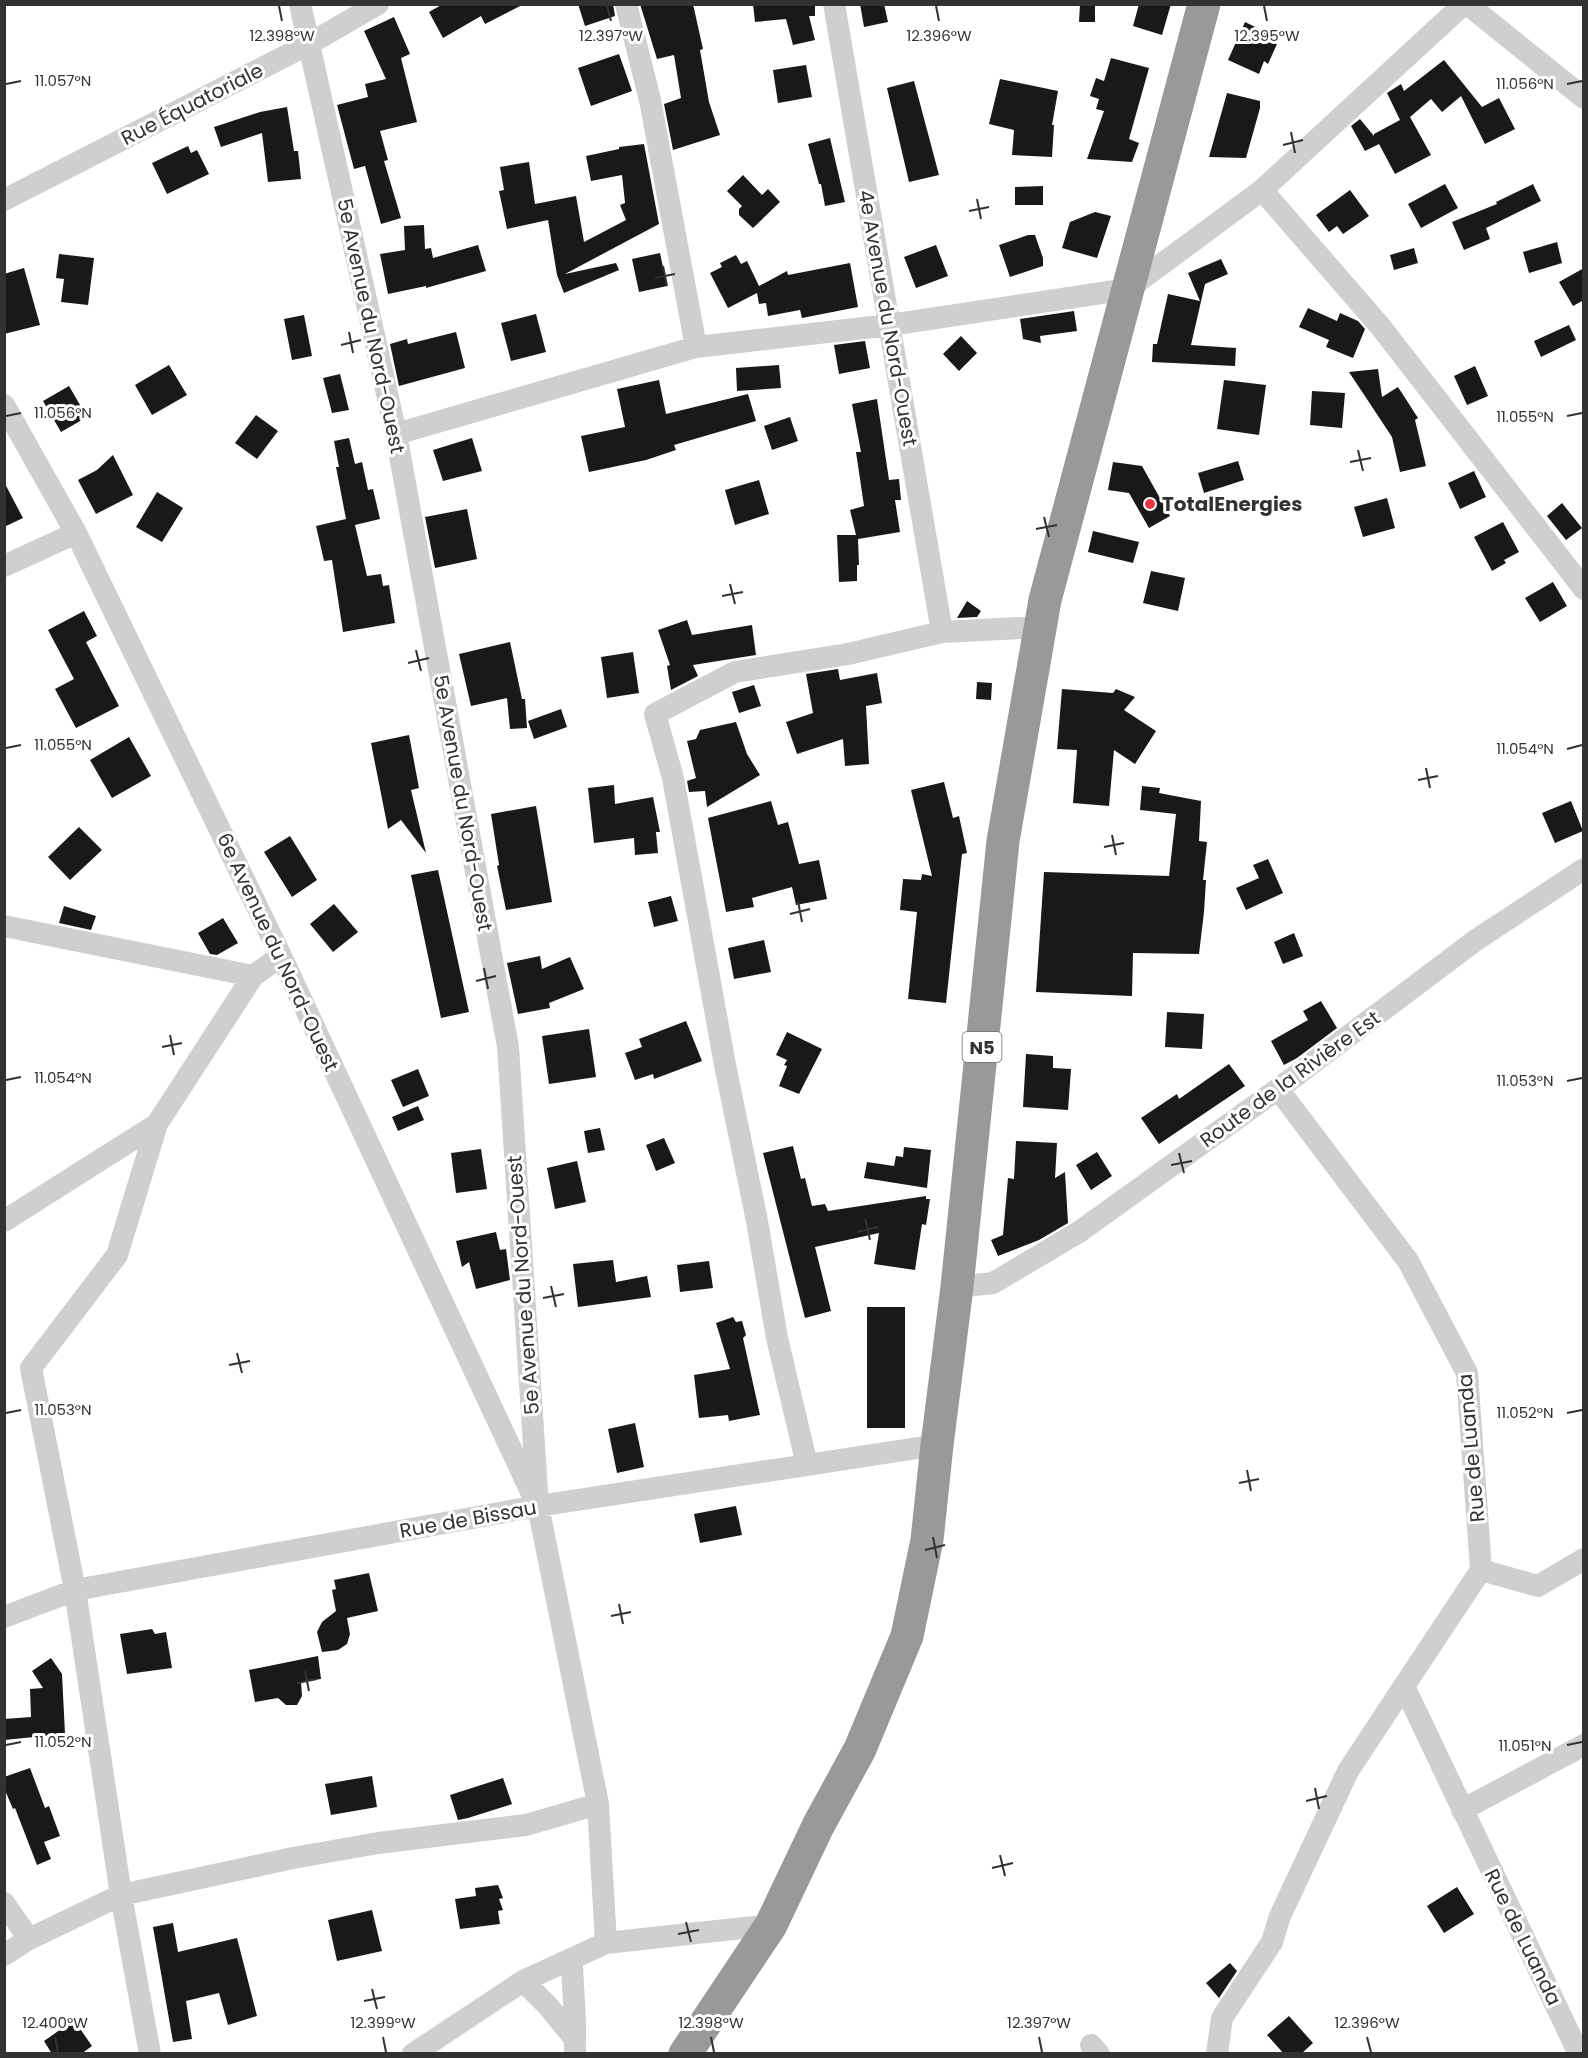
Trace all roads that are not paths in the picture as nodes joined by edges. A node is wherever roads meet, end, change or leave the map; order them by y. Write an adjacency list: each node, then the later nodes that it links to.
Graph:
1 (300, 4): 7 (street, 5e Avenue du Nord-Ouest)
2 (378, 4): 7 (street, Rue Équatoriale)
3 (626, 4): 13 (street)
4 (834, 4): 12 (street, 4e Avenue du Nord-Ouest)
5 (1204, 4): 11 (highway, N5)
6 (1466, 4): 8 (street); 9 (street)
7 (309, 44): 10 (street, Rue Équatoriale); 15 (street, 5e Avenue du Nord-Ouest)
8 (1584, 98)
9 (1262, 190): 11 (street); 18 (street)
10 (4, 200)
11 (1128, 289): 12 (street); 19 (highway, N5)
12 (890, 325): 13 (street); 20 (street, 4e Avenue du Nord-Ouest)
13 (696, 347): 15 (street)
14 (4, 405): 16 (street, 6e Avenue du Nord-Ouest)
15 (396, 434): 31 (street, 5e Avenue du Nord-Ouest)
16 (76, 533): 17 (street); 23 (street, 6e Avenue du Nord-Ouest)
17 (4, 566)
18 (1584, 589)
19 (1040, 627): 20 (street); 28 (highway, N5)
20 (942, 632): 30 (street)
21 (1584, 869): 25 (street, Route de la Rivière Est)
22 (4, 926): 24 (street)
23 (281, 956): 24 (street); 31 (street, 6e Avenue du Nord-Ouest)
24 (253, 975): 26 (street)
25 (1278, 1089): 28 (street, Route de la Rivière Est); 33 (street, Rue de Luanda)
26 (157, 1124): 27 (street); 34 (street)
27 (4, 1221)
28 (957, 1287): 29 (highway, N5)
29 (937, 1445): 30 (street, Rue de Bissau); 42 (highway, N5)
30 (807, 1465): 31 (street, Rue de Bissau)
31 (538, 1506): 34 (street, Rue de Bissau); 38 (street)
32 (1584, 1559): 33 (street)
33 (1481, 1570): 36 (street)
34 (75, 1590): 35 (street, Rue de Bissau); 40 (street)
35 (4, 1617)
36 (1404, 1686): 39 (street, Rue de Luanda); 52 (street)
37 (1584, 1745): 39 (street)
38 (598, 1804): 40 (street); 44 (street)
39 (1462, 1810): 53 (street, Rue de Luanda)
40 (121, 1895): 43 (street); 49 (street)
41 (4, 1903): 43 (street)
42 (771, 1925): 44 (street); 51 (highway, N5)
43 (29, 1939): 45 (street)
44 (606, 1943): 46 (street)
45 (4, 1955)
46 (572, 1959): 47 (street); 48 (street)
47 (523, 1981): 48 (street); 50 (street)
48 (575, 2046)
49 (150, 2054)
50 (413, 2054)
51 (685, 2054)
52 (1217, 2054)
53 (1579, 2054)

